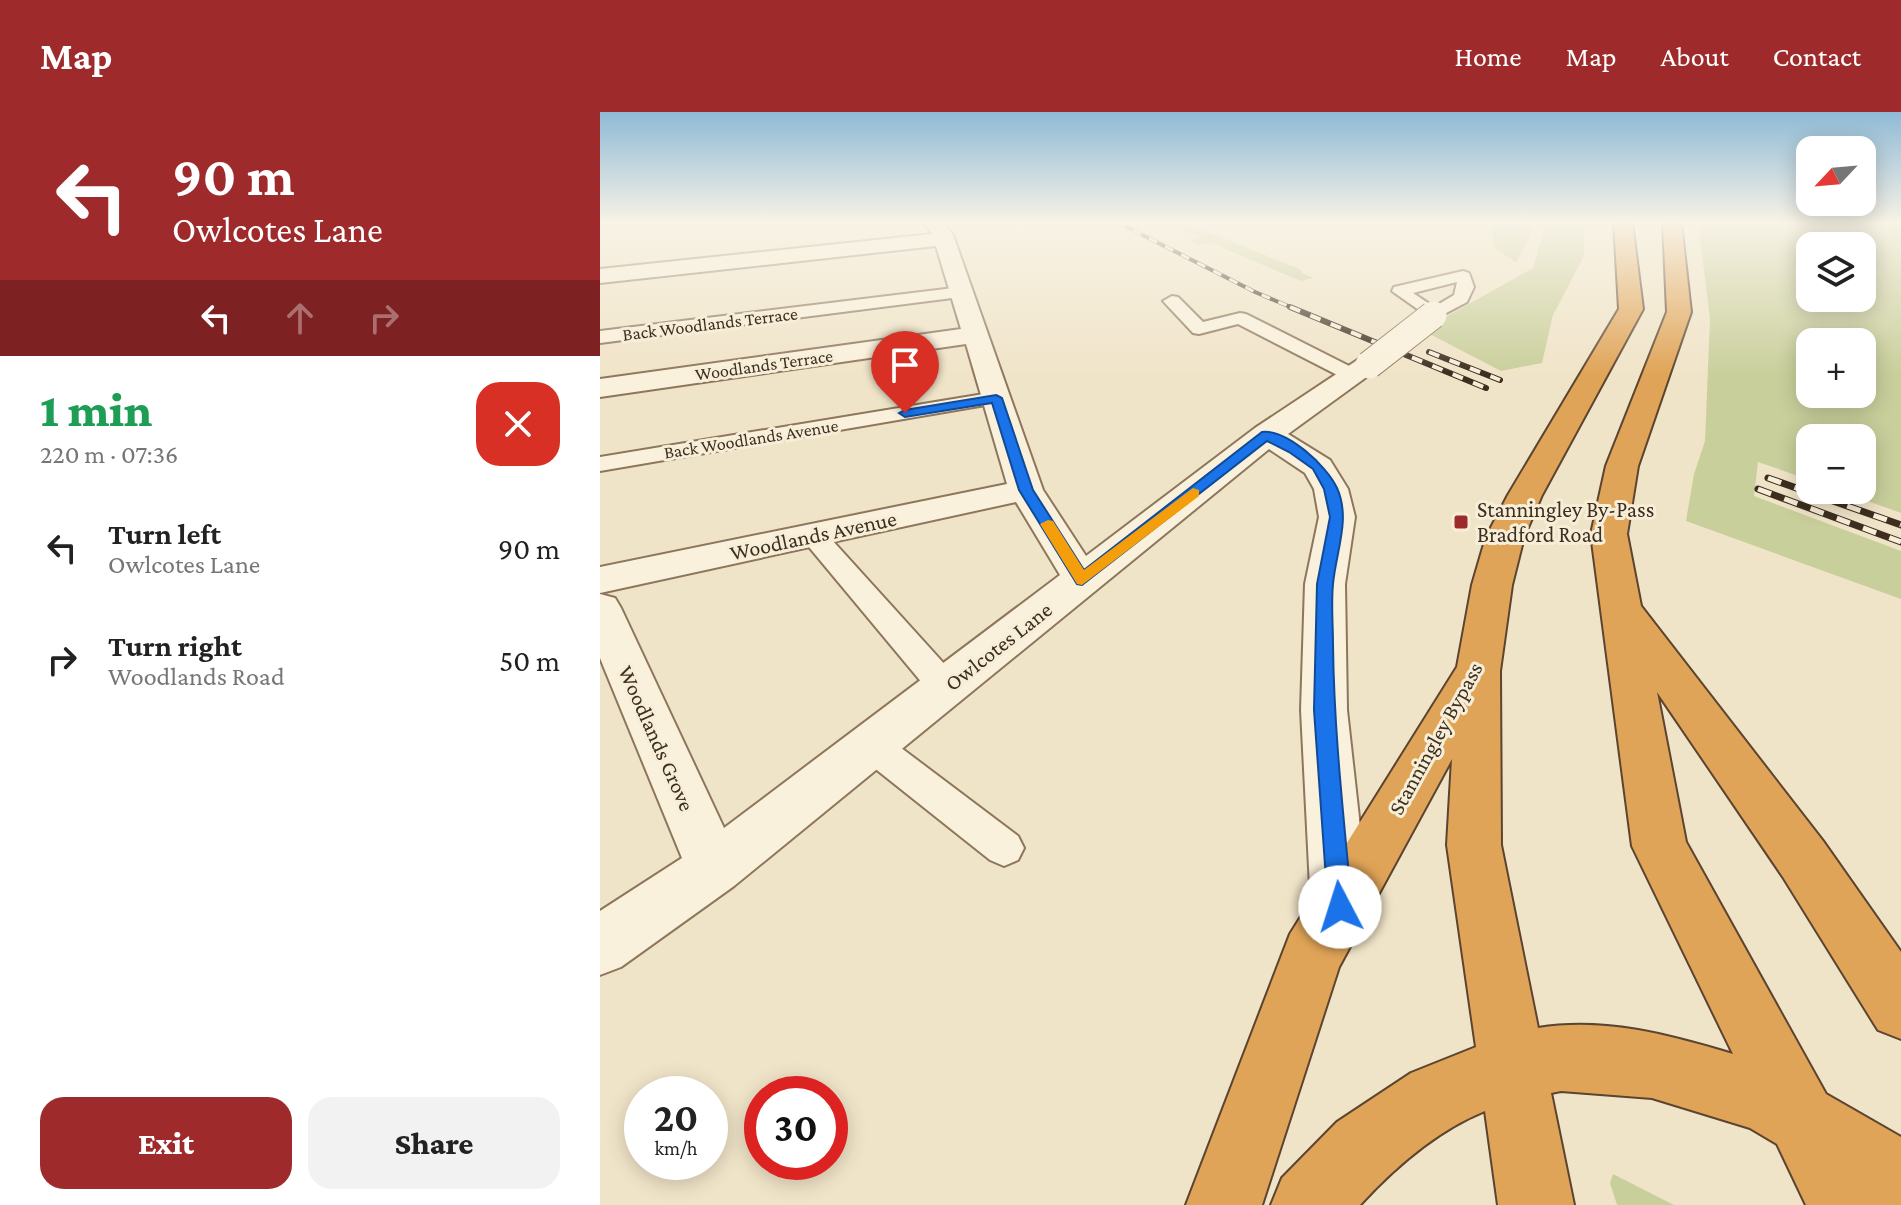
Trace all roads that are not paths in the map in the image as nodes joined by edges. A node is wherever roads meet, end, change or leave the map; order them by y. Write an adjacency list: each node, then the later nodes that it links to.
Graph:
1 (638, 273): 5 (street)
2 (955, 273): 6 (street)
3 (1627, 273): 22 (highway, Stanningley Bypass)
4 (1676, 273): 20 (highway)
5 (602, 278)
6 (962, 292): 9 (street); 10 (lane, Back Woodlands Terrace)
7 (1172, 301): 11 (lane)
8 (1433, 315): 8 (lane); 11 (street, Owlcotes Lane, bridge)
9 (976, 335): 12 (street, Woodlands Terrace); 13 (street)
10 (600, 337)
11 (1361, 370): 14 (street, Owlcotes Lane)
12 (600, 388)
13 (996, 398): 15 (lane, Back Woodlands Avenue); 16 (street)
14 (1266, 435): 19 (street, Owlcotes Lane); 27 (street)
15 (600, 464)
16 (1026, 490): 17 (street, Woodlands Avenue); 19 (street)
17 (813, 535): 18 (street, Woodlands Avenue); 23 (lane)
18 (600, 580)
19 (1082, 580): 23 (street, Owlcotes Lane)
20 (1619, 605): 29 (highway); 31 (highway)
21 (600, 608): 26 (street, Woodlands Grove)
22 (1479, 668): 27 (highway, Stanningley Bypass); 30 (highway)
23 (945, 687): 24 (street, Owlcotes Lane)
24 (871, 745): 25 (lane); 26 (street, Owlcotes Lane)
25 (1004, 848)
26 (714, 868): 28 (street, Owlcotes Lane)
27 (1340, 907): 33 (highway, Stanningley Bypass)
28 (600, 946)
29 (1901, 1007)
30 (1511, 1067): 31 (highway); 34 (highway); 35 (highway)
31 (1801, 1118): 32 (highway); 36 (highway)
32 (1901, 1178)
33 (1224, 1205)
34 (1309, 1205)
35 (1536, 1205)
36 (1846, 1205)

